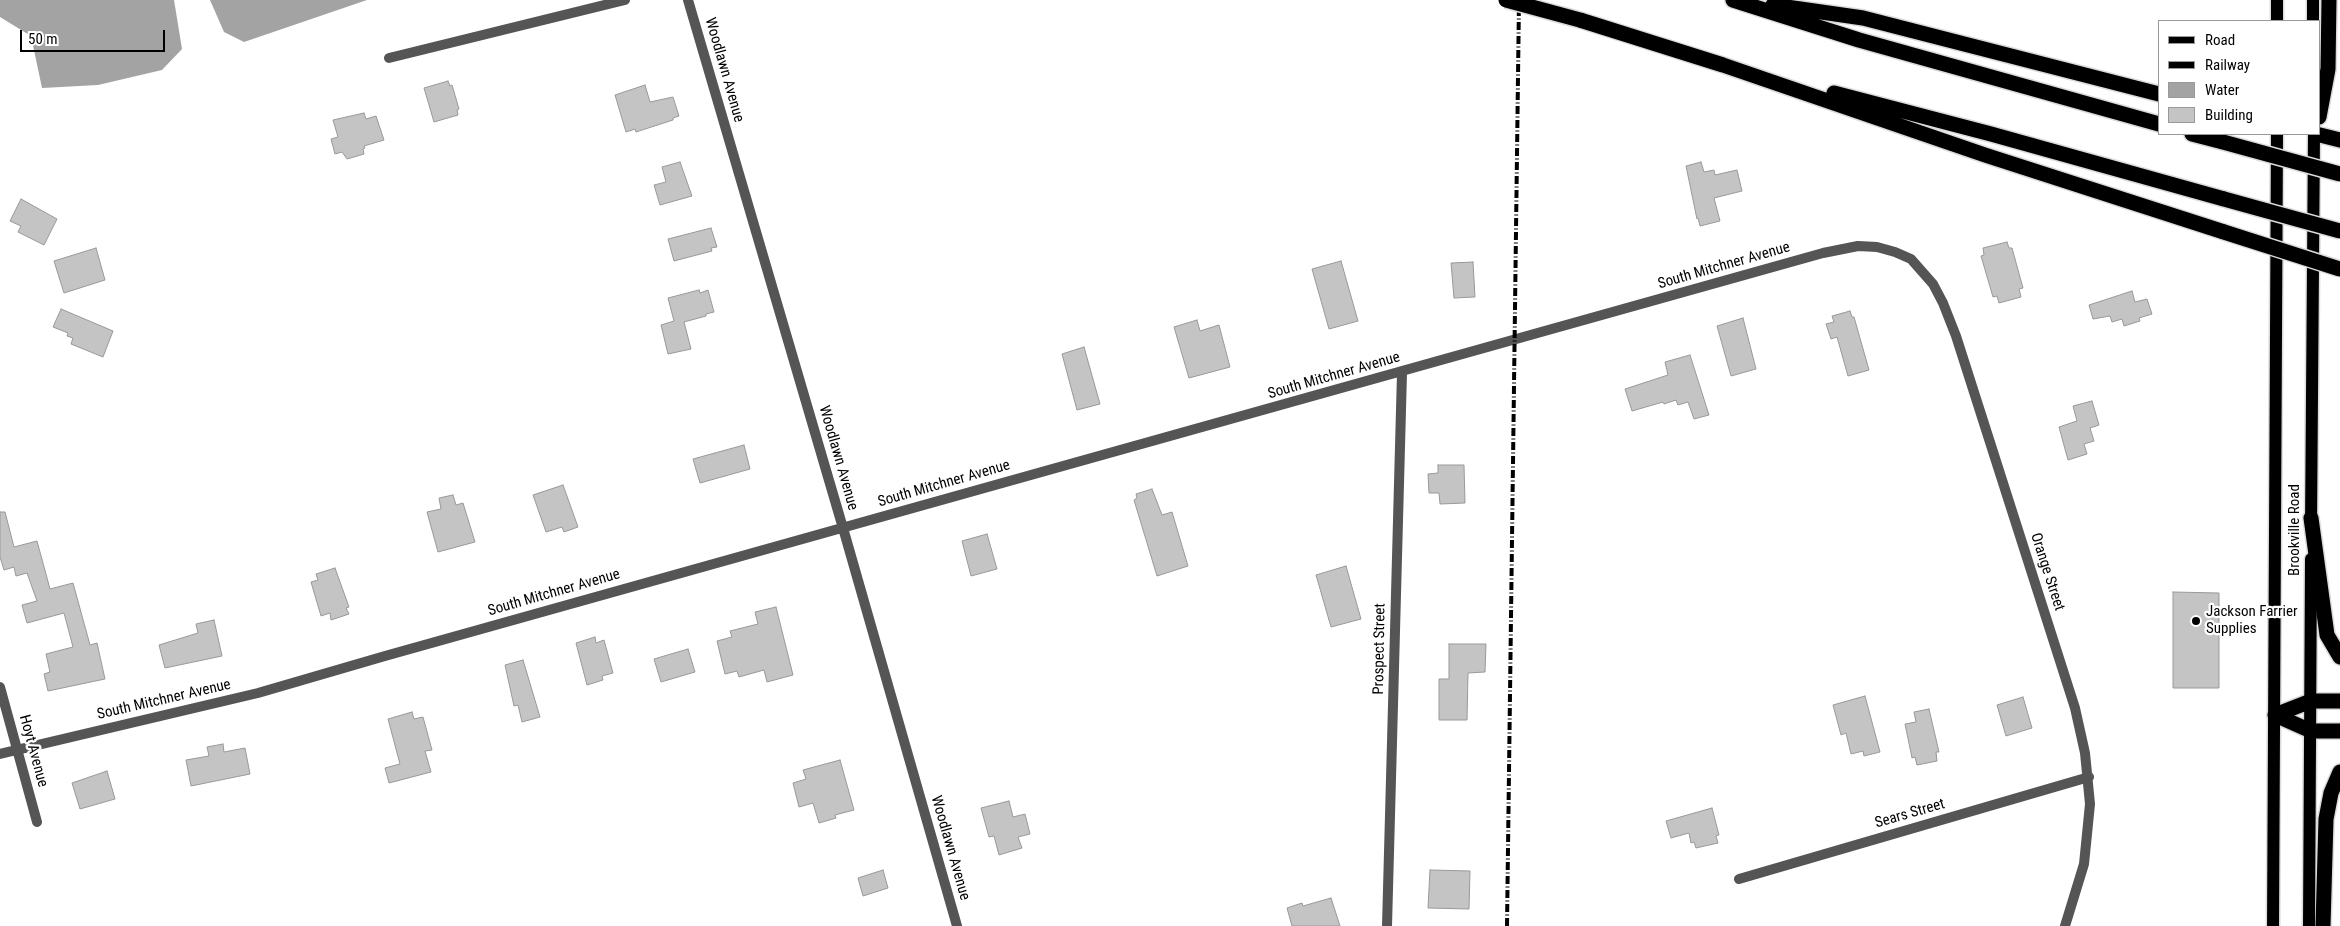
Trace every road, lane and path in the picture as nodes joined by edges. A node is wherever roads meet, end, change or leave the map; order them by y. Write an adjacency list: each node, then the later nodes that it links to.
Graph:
1 (625, 0): 10 (street)
2 (688, 0): 25 (street, Woodlawn Avenue)
3 (1506, 0): 11 (highway, bridge)
4 (1735, 0): 12 (highway); 14 (highway)
5 (2277, 0): 8 (main road)
6 (2313, 0): 9 (main road)
7 (2329, 0): 13 (highway)
8 (2277, 20)
9 (2314, 20)
10 (389, 58)
11 (1723, 65): 20 (highway, bridge); 22 (highway, bridge)
12 (2158, 94)
13 (2320, 112)
14 (2158, 124)
15 (2196, 135): 19 (highway, bridge)
16 (2277, 135): 30 (main road, Brookville Road)
17 (2315, 136): 18 (highway); 24 (main road, Brookville Road)
18 (2340, 140)
19 (2340, 174)
20 (2340, 231)
21 (1895, 252): 23 (street, South Mitchner Avenue); 36 (street, Orange Street)
22 (2340, 269)
23 (1402, 373): 25 (street, South Mitchner Avenue); 40 (street, Prospect Street)
24 (2311, 518): 26 (highway); 28 (main road, Brookville Road)
25 (843, 528): 33 (street, South Mitchner Avenue); 39 (street, Woodlawn Avenue)
26 (2340, 657)
27 (0, 687): 33 (street, Hoyt Avenue)
28 (2311, 701): 29 (highway); 30 (highway); 32 (main road, Brookville Road)
29 (2340, 701)
30 (2275, 715): 32 (highway); 42 (main road, Brookville Road)
31 (2340, 731): 32 (highway)
32 (2311, 732): 43 (main road, Brookville Road)
33 (16, 749): 34 (street, South Mitchner Avenue); 37 (street, Hoyt Avenue)
34 (0, 754)
35 (2340, 772): 44 (highway)
36 (2089, 777): 38 (street, Sears Street); 41 (street, Orange Street)
37 (37, 822)
38 (1739, 879)
39 (957, 926)
40 (1388, 926)
41 (2065, 926)
42 (2273, 926)
43 (2309, 926)
44 (2323, 926)

